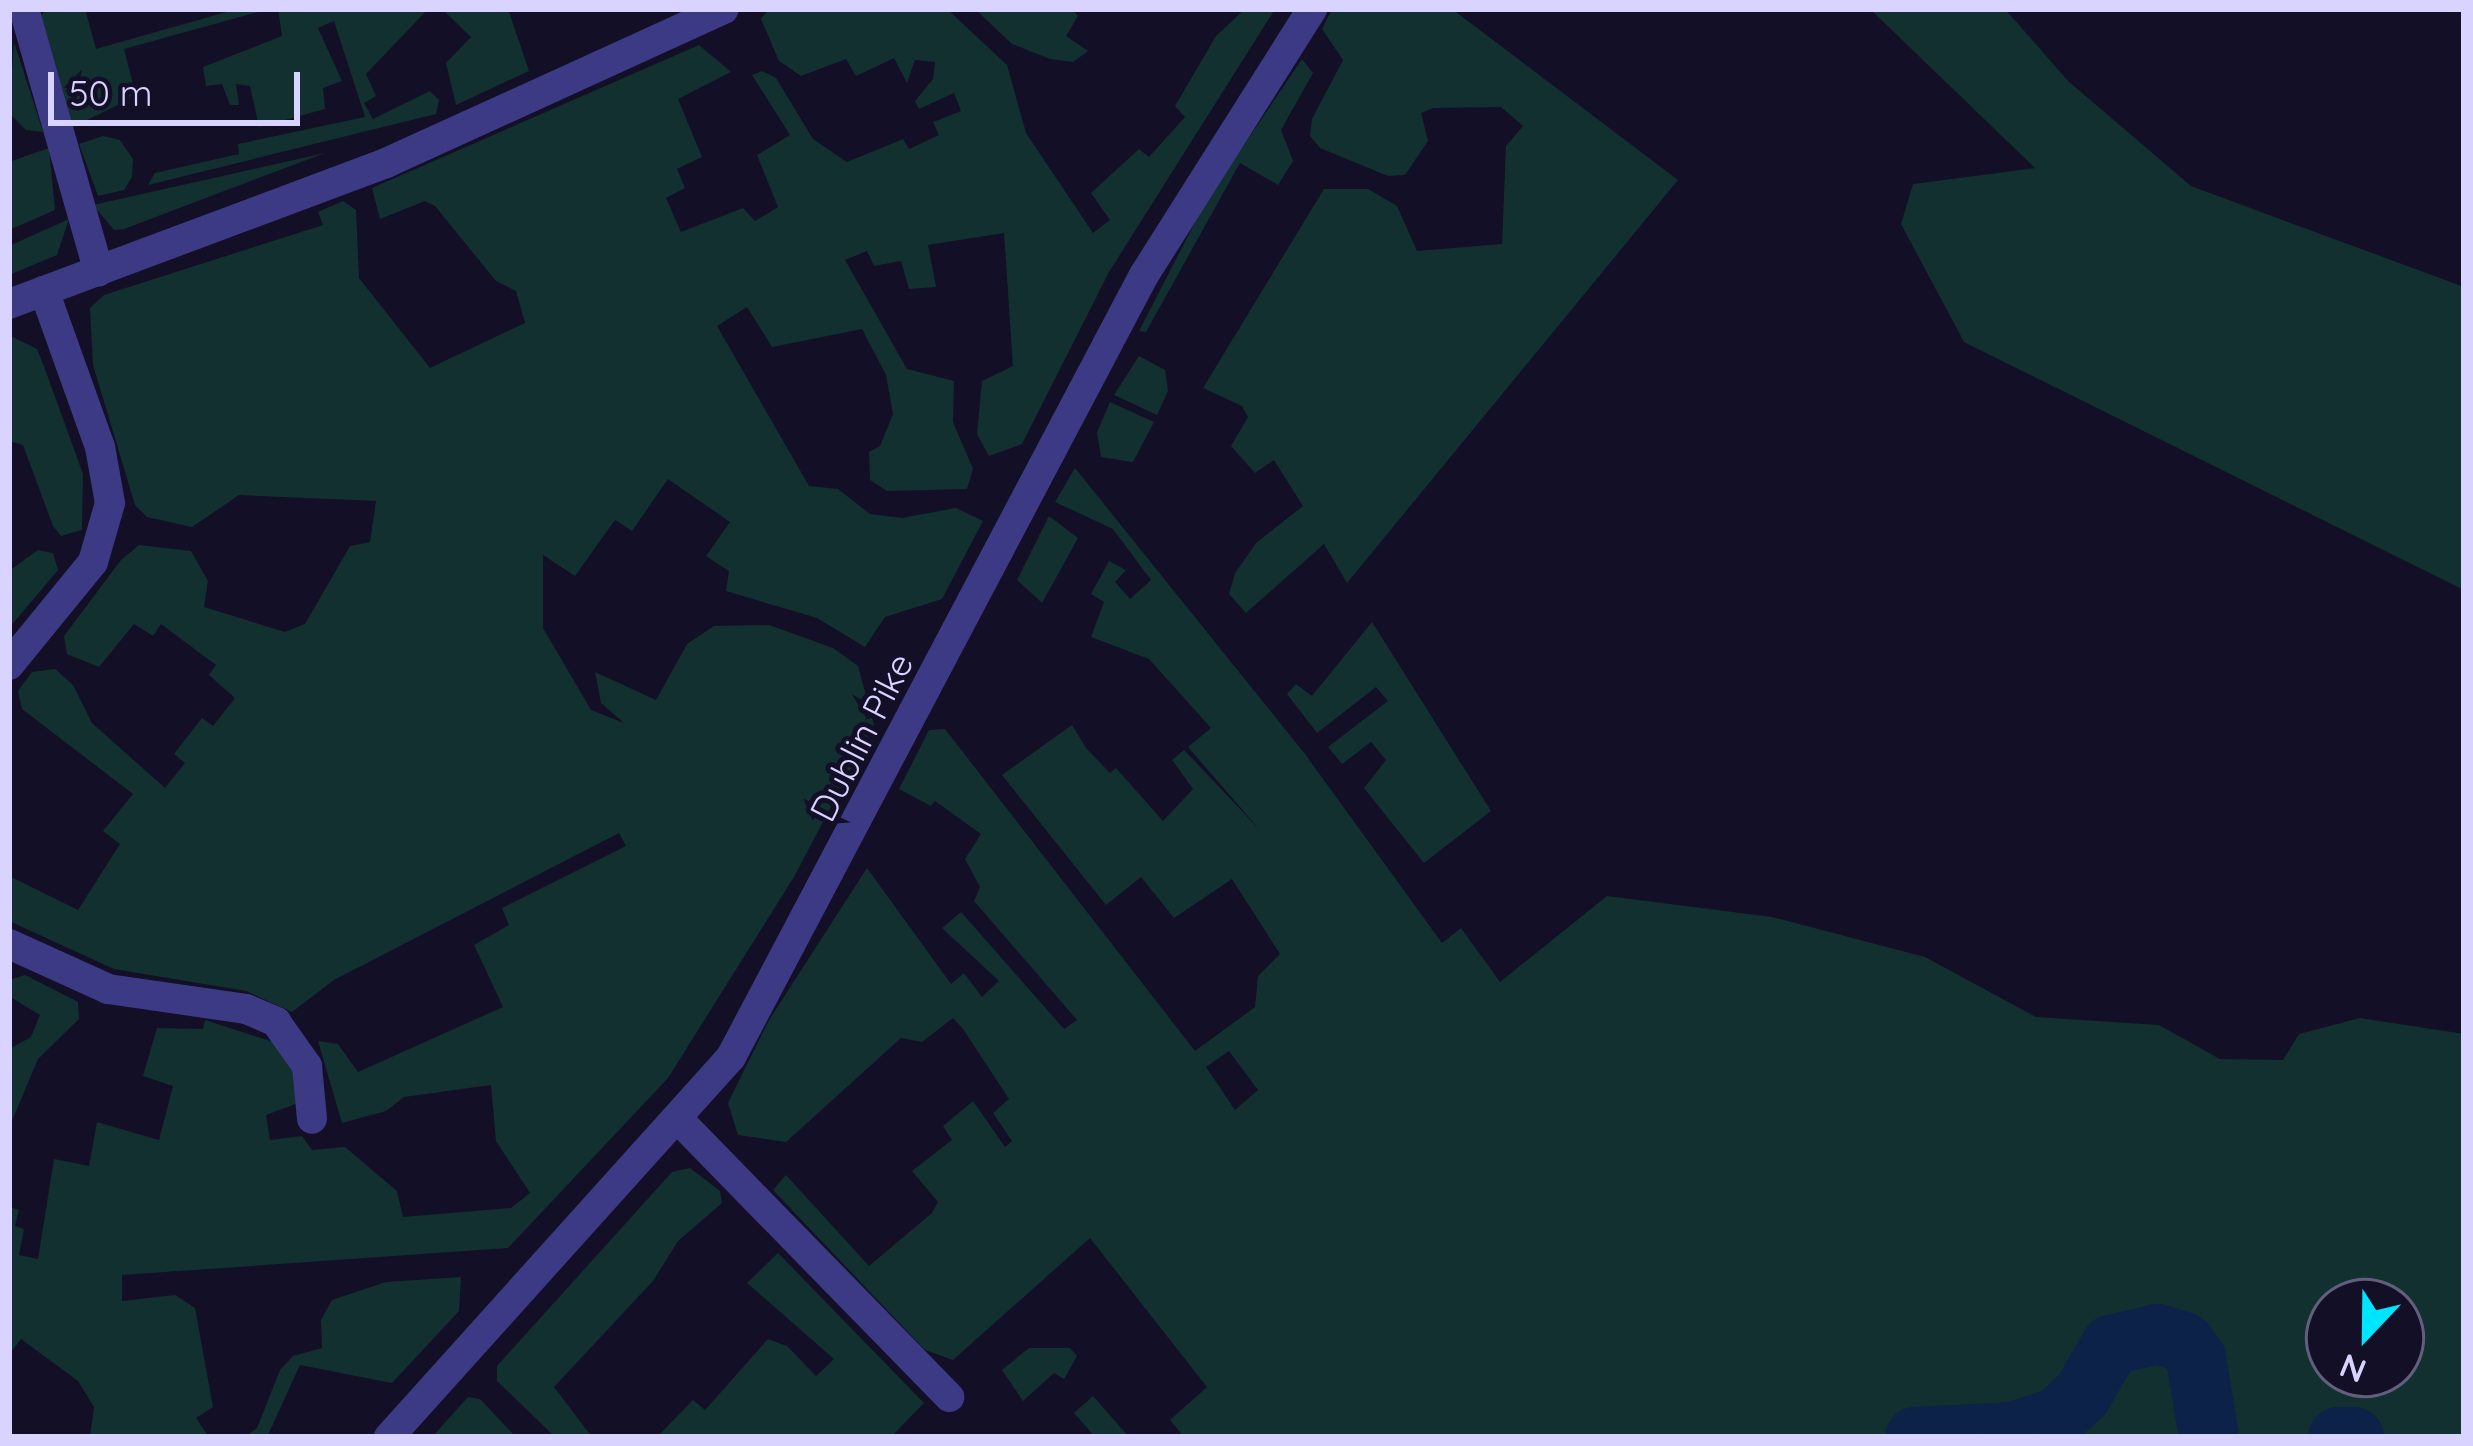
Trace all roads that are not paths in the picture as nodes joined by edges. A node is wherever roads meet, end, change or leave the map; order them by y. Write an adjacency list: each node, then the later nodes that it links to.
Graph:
1 (24, 9): 4 (street)
2 (724, 9): 4 (street)
3 (1312, 9): 10 (street, Dublin Pike)
4 (99, 272): 5 (street)
5 (44, 291): 6 (street); 7 (street)
6 (9, 304)
7 (9, 664)
8 (9, 944): 9 (street)
9 (312, 1118)
10 (677, 1118): 11 (street); 12 (street, Dublin Pike)
11 (949, 1396)
12 (389, 1437)

